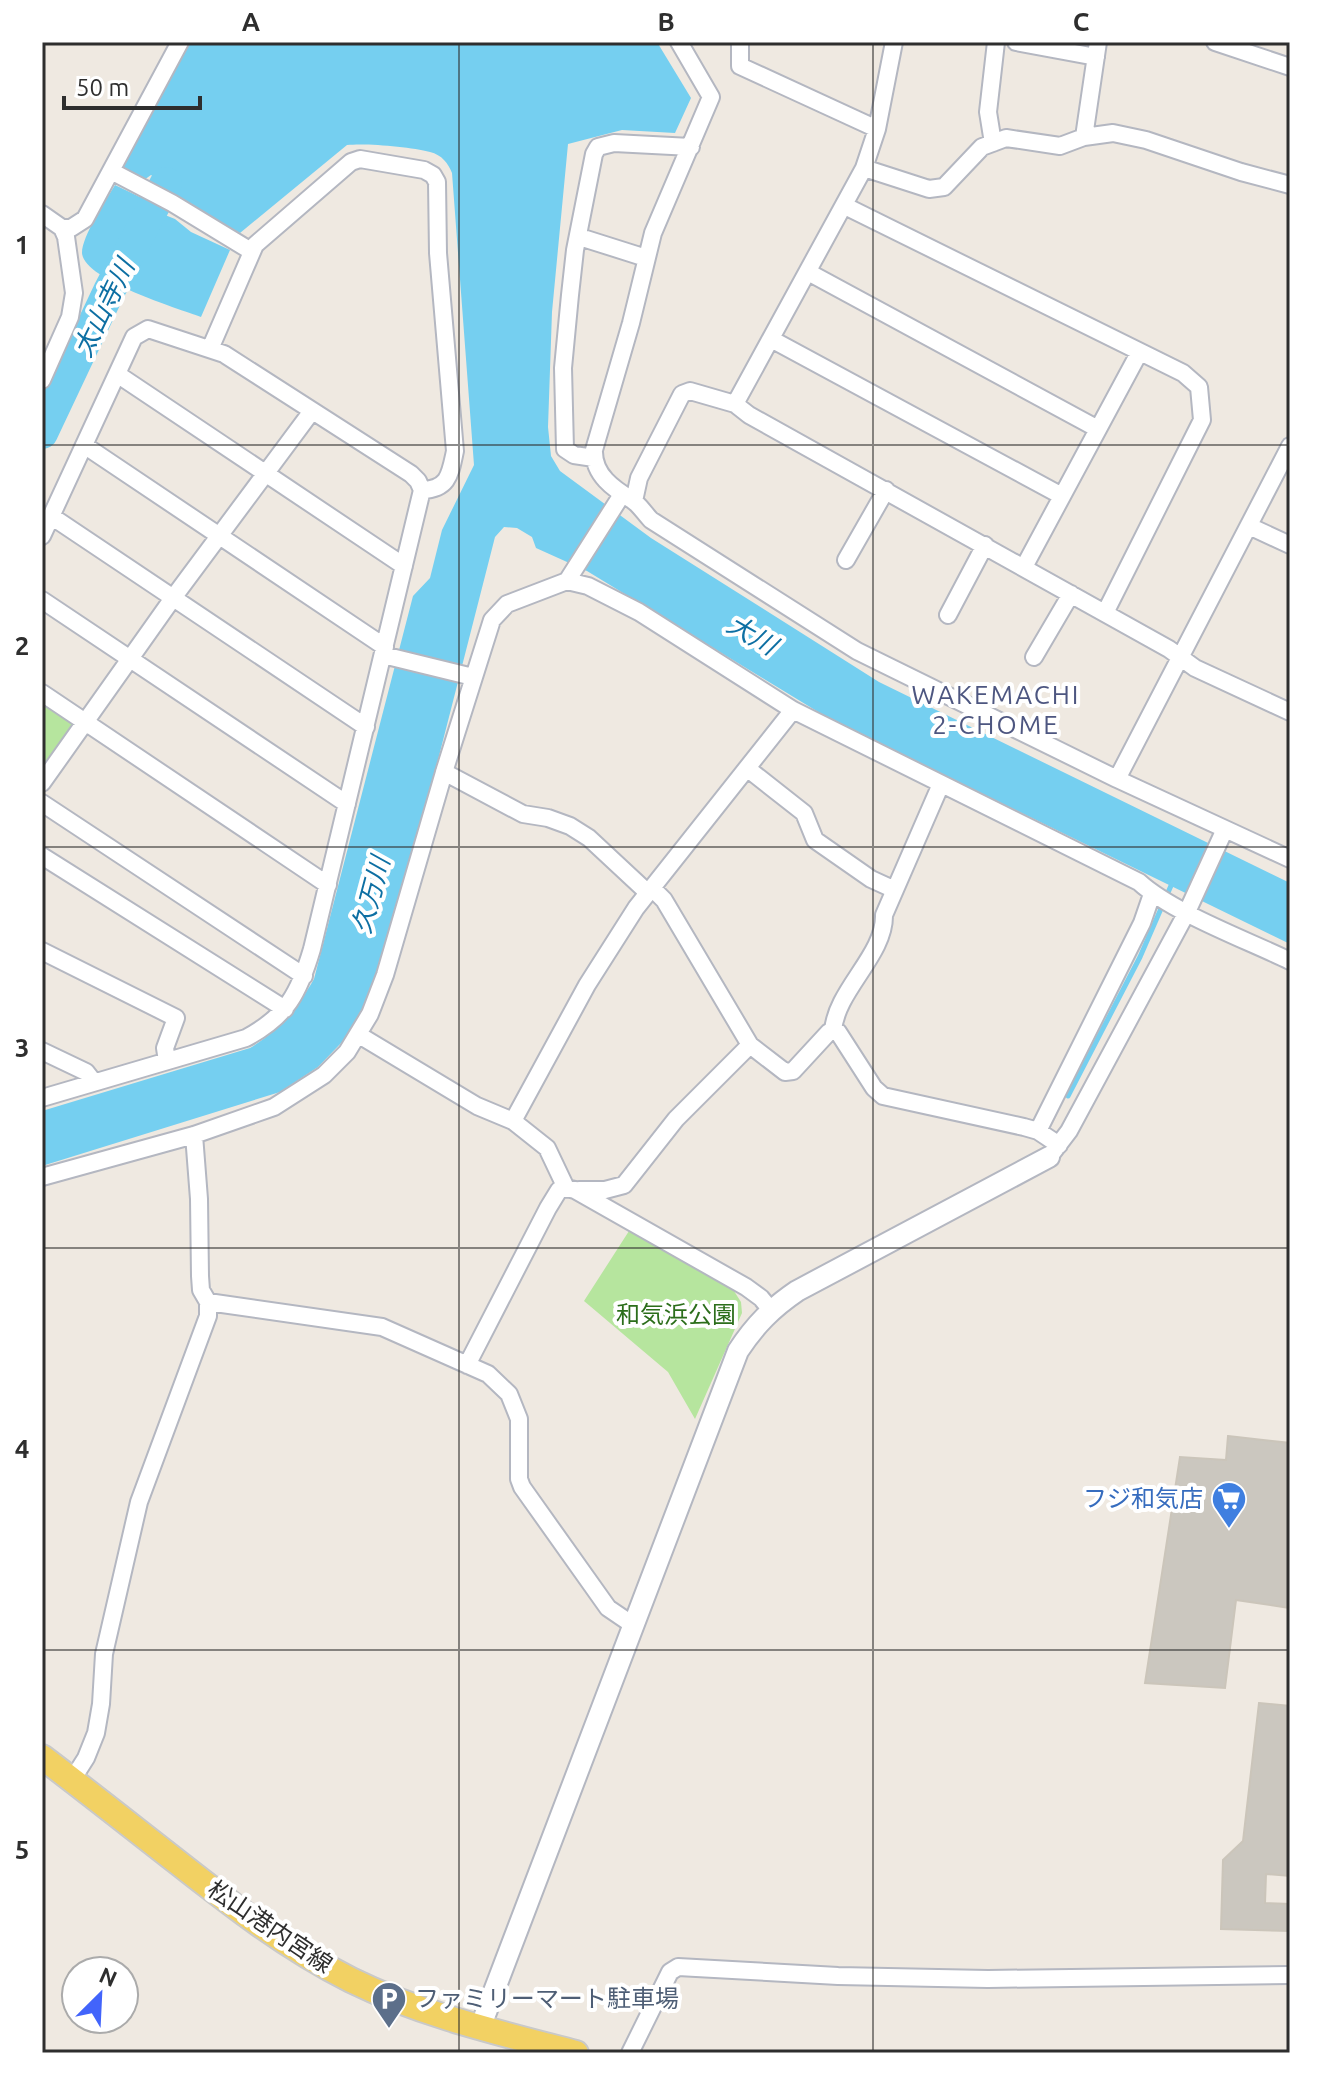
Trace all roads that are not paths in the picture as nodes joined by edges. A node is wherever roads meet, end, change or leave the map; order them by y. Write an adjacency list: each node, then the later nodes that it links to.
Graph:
1 (180, 42): 15 (street)
2 (679, 42): 13 (street)
3 (740, 42): 10 (street)
4 (894, 42): 10 (street)
5 (996, 42): 12 (street)
6 (1016, 42): 8 (street)
7 (1215, 42): 9 (street)
8 (1097, 49): 11 (street)
9 (1290, 67)
10 (877, 129): 14 (street)
11 (1084, 137): 12 (street); 16 (street)
12 (993, 143): 14 (street)
13 (691, 147): 22 (street); 34 (street)
14 (864, 168): 17 (street)
15 (111, 171): 19 (street); 21 (street)
16 (1290, 185)
17 (845, 206): 23 (street); 26 (street)
18 (42, 214): 19 (street)
19 (62, 228): 28 (street)
20 (586, 239): 22 (street)
21 (251, 251): 25 (street); 36 (street)
22 (646, 258): 34 (street)
23 (808, 272): 24 (street); 31 (street)
24 (771, 339): 29 (street); 38 (street)
25 (210, 349): 27 (street); 30 (street)
26 (1139, 353): 31 (street); 53 (street)
27 (117, 374): 32 (street); 35 (street)
28 (42, 380)
29 (735, 404): 37 (street); 39 (street)
30 (312, 411): 35 (street); 36 (street)
31 (1098, 429): 38 (street)
32 (84, 445): 40 (street); 43 (street)
33 (1290, 446): 41 (street)
34 (594, 458): 39 (street)
35 (265, 473): 43 (street); 47 (street)
36 (422, 490): 47 (street)
37 (886, 490): 44 (street); 46 (street)
38 (1062, 496): 48 (street)
39 (624, 500): 49 (street); 67 (street)
40 (51, 516): 42 (street); 51 (street)
41 (1249, 526): 45 (street); 57 (street)
42 (42, 536)
43 (219, 536): 51 (street); 55 (street)
44 (985, 545): 48 (street); 54 (street)
45 (1290, 545)
46 (846, 560)
47 (404, 566): 55 (street)
48 (1024, 567): 50 (street)
49 (570, 577): 59 (street); 61 (street)
50 (1071, 594): 53 (street); 56 (street)
51 (173, 598): 58 (street); 64 (street)
52 (42, 600): 58 (street)
53 (1105, 613): 57 (street)
54 (948, 615)
55 (387, 653): 59 (street); 64 (street)
56 (1034, 657)
57 (1181, 658): 62 (street); 67 (street)
58 (130, 659): 63 (street); 71 (street)
59 (469, 676): 66 (street)
60 (42, 693): 63 (street)
61 (793, 710): 65 (street); 69 (street)
62 (1290, 712)
63 (85, 722): 68 (street); 75 (street)
64 (366, 727): 71 (street)
65 (748, 769): 76 (street); 77 (street)
66 (444, 772): 76 (street); 85 (street)
67 (1117, 779): 72 (street)
68 (42, 783)
69 (941, 784): 77 (street); 78 (street)
70 (42, 803): 82 (street)
71 (347, 804): 75 (street)
72 (1224, 832): 74 (street); 79 (street)
73 (42, 856): 83 (street)
74 (1290, 859)
75 (328, 885): 82 (street)
76 (650, 890): 86 (street); 91 (street)
77 (895, 890): 84 (street)
78 (1154, 895): 79 (street); 92 (street)
79 (1185, 908): 81 (street); 94 (street)
80 (42, 951): 88 (street)
81 (1290, 961)
82 (304, 976): 83 (street)
83 (285, 1009): 88 (street)
84 (833, 1031): 86 (street); 92 (street)
85 (359, 1035): 91 (street); 93 (street)
86 (750, 1045): 96 (street)
87 (42, 1051): 89 (street)
88 (167, 1061): 89 (street)
89 (93, 1081): 90 (street)
90 (42, 1098)
91 (513, 1121): 97 (street)
92 (1038, 1131): 94 (street)
93 (194, 1135): 95 (street); 99 (street)
94 (1054, 1151): 100 (street)
95 (42, 1177)
96 (624, 1185): 97 (street); 98 (street)
97 (571, 1189): 98 (street); 101 (street)
98 (622, 1217): 100 (street)
99 (208, 1302): 101 (street); 104 (street)
100 (771, 1310): 102 (street)
101 (467, 1365): 102 (street)
102 (633, 1625): 106 (street)
103 (42, 1757): 104 (main road, 松山港内宮線)
104 (72, 1780): 106 (main road, 松山港内宮線)
105 (1290, 1975): 108 (street)
106 (480, 2028): 107 (main road, 松山港内宮線)
107 (576, 2053)
108 (630, 2053)

